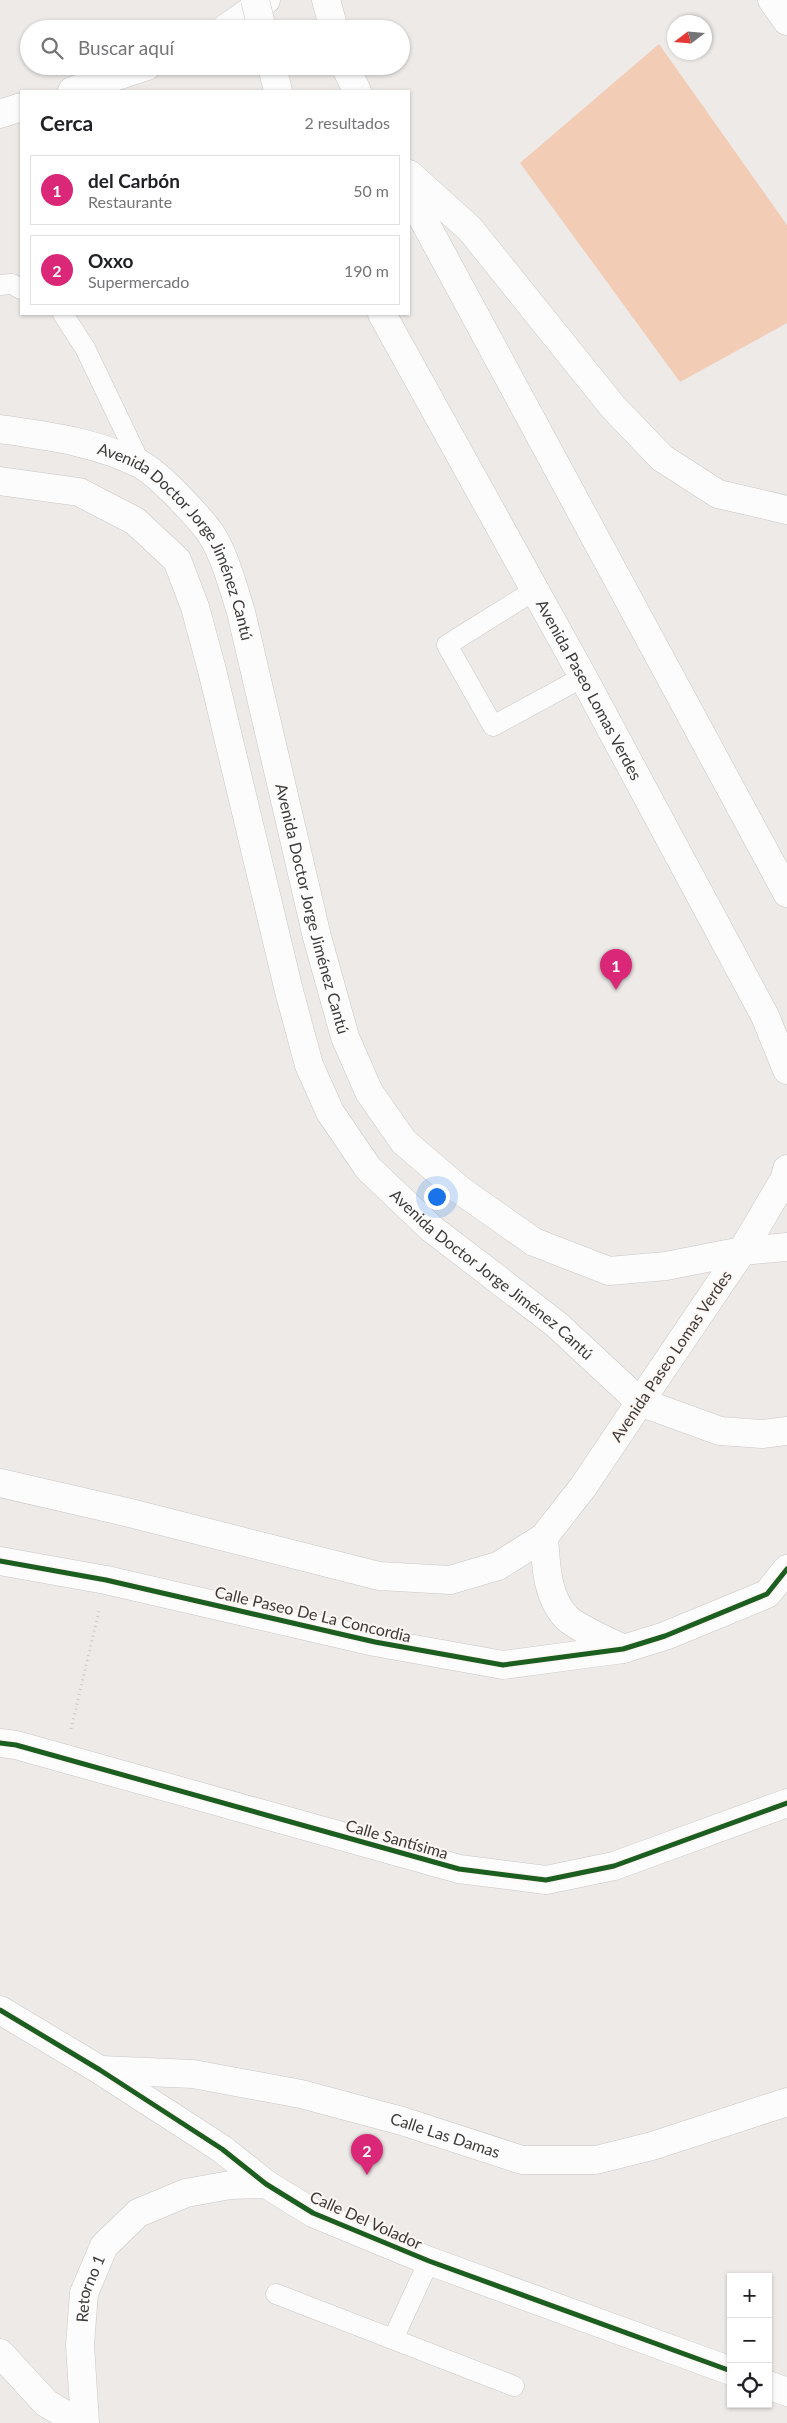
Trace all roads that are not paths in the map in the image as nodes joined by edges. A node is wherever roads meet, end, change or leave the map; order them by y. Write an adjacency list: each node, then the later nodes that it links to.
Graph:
1 (255, 0): 6 (main road, bridge)
2 (266, 0): 5 (main road)
3 (326, 0): 7 (main road)
4 (772, 0): 8 (main road)
5 (238, 20)
6 (260, 20)
7 (332, 20)
8 (787, 22)
9 (120, 75): 11 (main road)
10 (274, 75): 12 (main road)
11 (75, 90)
12 (278, 90)
13 (20, 108): 14 (main road)
14 (0, 114)
15 (410, 175): 24 (main road)
16 (410, 195): 27 (main road)
17 (0, 285): 18 (lane)
18 (20, 288)
19 (64, 315): 22 (lane)
20 (383, 315): 25 (main road, Avenida Paseo Lomas Verdes)
21 (0, 428): 22 (main road, Avenida Doctor Jorge Jiménez Cantú)
22 (141, 465): 31 (main road, Avenida Doctor Jorge Jiménez Cantú)
23 (0, 481): 32 (main road, Avenida Doctor Jorge Jiménez Cantú)
24 (787, 510)
25 (535, 590): 26 (main road, Avenida Paseo Lomas Verdes); 26 (lane)
26 (583, 677): 28 (main road, Avenida Paseo Lomas Verdes)
27 (787, 893)
28 (787, 1070)
29 (787, 1169): 31 (main road, Avenida Paseo Lomas Verdes)
30 (787, 1247): 31 (main road, Avenida Doctor Jorge Jiménez Cantú)
31 (742, 1251): 32 (main road, Avenida Paseo Lomas Verdes)
32 (640, 1402): 33 (main road); 35 (main road, Avenida Paseo Lomas Verdes)
33 (787, 1431)
34 (0, 1483): 35 (main road)
35 (544, 1536): 39 (main road)
36 (0, 1560): 39 (main road, Calle Paseo De La Concordia)
37 (787, 1569): 38 (main road)
38 (777, 1594): 39 (main road)
39 (623, 1649)
40 (0, 1743): 41 (main road, Calle Santísima)
41 (787, 1803)
42 (0, 2010): 43 (main road, Calle Del Volador)
43 (100, 2070): 44 (main road, Calle Las Damas); 45 (main road, Calle Del Volador)
44 (787, 2102)
45 (266, 2184): 46 (main road, Calle Del Volador); 55 (main road, Retorno 1)
46 (429, 2261): 48 (lane); 50 (main road, Calle Del Volador)
47 (276, 2294): 48 (lane)
48 (393, 2339): 51 (lane)
49 (0, 2353): 54 (main road)
50 (727, 2370)
51 (514, 2386)
52 (772, 2386): 53 (main road)
53 (787, 2392)
54 (80, 2423)
55 (85, 2423)

